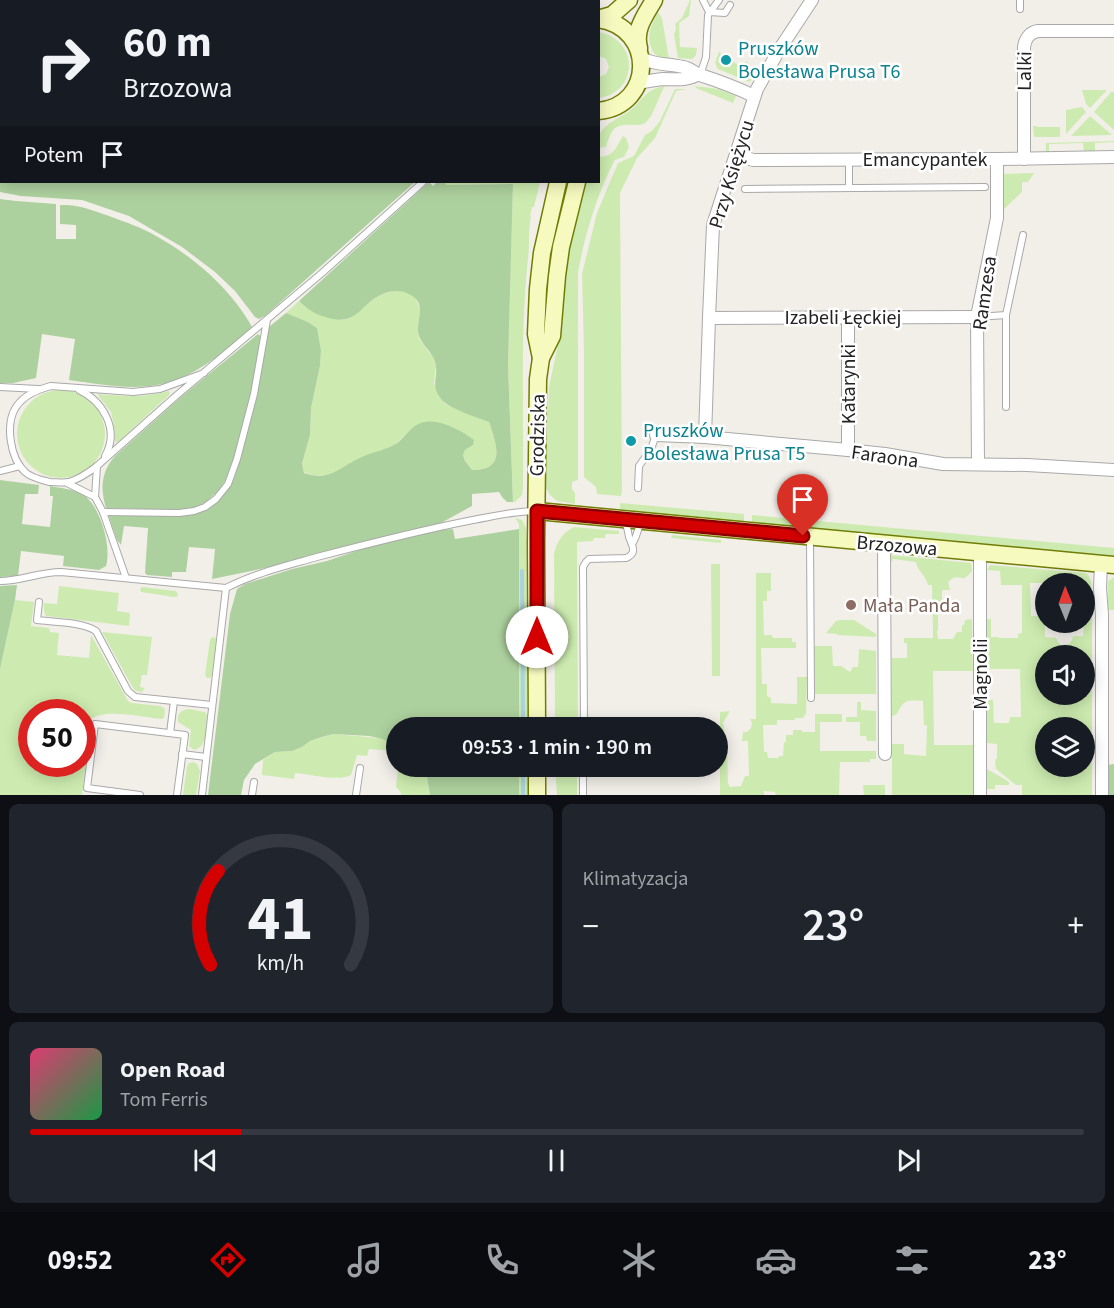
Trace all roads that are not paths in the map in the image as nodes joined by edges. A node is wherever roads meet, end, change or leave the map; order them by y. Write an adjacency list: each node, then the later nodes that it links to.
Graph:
1 (629, 0): 10 (main road)
2 (654, 0): 13 (main road)
3 (704, 0): 9 (lane)
4 (719, 0): 9 (lane)
5 (812, 0): 16 (street, Przy Księżycu)
6 (1020, 0): 8 (lane)
7 (730, 5): 9 (lane)
8 (1020, 9)
9 (709, 12): 14 (lane)
10 (600, 18)
11 (600, 19): 13 (main road)
12 (1114, 31): 22 (street, Lalki)
13 (640, 54): 14 (street); 15 (main road)
14 (699, 75): 15 (street); 16 (street)
15 (638, 83): 17 (main road)
16 (754, 96): 18 (street, Przy Księżycu)
17 (602, 113)
18 (736, 154): 20 (street, Emancypantek); 33 (street, Przy Księżycu)
19 (1114, 157): 22 (street, Emancypantek)
20 (849, 159): 21 (street, Emancypantek); 27 (lane)
21 (997, 159): 22 (street, Emancypantek); 32 (street, Ramzesa)
22 (1024, 159)
23 (422, 183): 34 (lane)
24 (558, 183): 35 (main road, Grodziska)
25 (577, 183): 35 (main road, Grodziska)
26 (985, 187): 27 (lane)
27 (849, 188): 28 (lane)
28 (745, 189)
29 (1023, 235): 30 (lane)
30 (1006, 315): 32 (lane); 40 (lane)
31 (848, 317): 32 (street, Izabeli Łęckiej); 33 (street, Izabeli Łęckiej); 43 (street, Katarynki)
32 (977, 317): 45 (street, Ramzesa)
33 (709, 318): 42 (street, Przy Księżycu)
34 (267, 320): 36 (lane); 53 (lane)
35 (541, 358): 52 (main road, Grodziska)
36 (204, 373): 38 (lane); 44 (lane)
37 (0, 387): 39 (lane)
38 (71, 387): 39 (lane); 44 (lane)
39 (39, 389): 46 (lane)
40 (1006, 407)
41 (656, 435): 42 (street, Faraona); 50 (lane)
42 (705, 437): 43 (street, Faraona)
43 (848, 450): 45 (street, Faraona)
44 (100, 464): 49 (lane); 51 (lane)
45 (978, 464): 47 (street, Faraona)
46 (20, 466): 48 (lane); 49 (lane)
47 (1114, 470)
48 (0, 471)
49 (66, 483): 51 (lane)
50 (638, 488)
51 (95, 497): 53 (lane)
52 (537, 511): 54 (main road, Brzozowa); 63 (lane); 68 (main road, Grodziska)
53 (103, 512): 61 (lane)
54 (623, 518): 55 (main road, Brzozowa); 57 (lane)
55 (643, 520): 56 (main road, Brzozowa); 57 (lane)
56 (810, 537): 58 (main road, Brzozowa); 65 (lane)
57 (632, 544): 69 (lane)
58 (884, 544): 59 (main road, Brzozowa); 72 (street)
59 (980, 553): 60 (main road, Brzozowa); 85 (street, Magnolii)
60 (1108, 564): 86 (street)
61 (126, 578): 62 (lane); 63 (lane)
62 (0, 581)
63 (226, 588): 67 (lane)
64 (39, 602): 66 (lane)
65 (811, 699)
66 (174, 701): 67 (lane); 70 (lane)
67 (212, 705): 73 (lane)
68 (537, 717)
69 (584, 717)
70 (170, 734): 71 (lane); 78 (lane)
71 (182, 754): 73 (lane); 79 (lane)
72 (885, 754)
73 (206, 757): 80 (lane)
74 (360, 768): 82 (lane)
75 (537, 777): 83 (main road)
76 (583, 777): 84 (lane)
77 (254, 782): 81 (lane)
78 (140, 795)
79 (177, 795)
80 (202, 795)
81 (252, 795)
82 (356, 795)
83 (537, 795)
84 (583, 795)
85 (980, 795)
86 (1102, 795)

